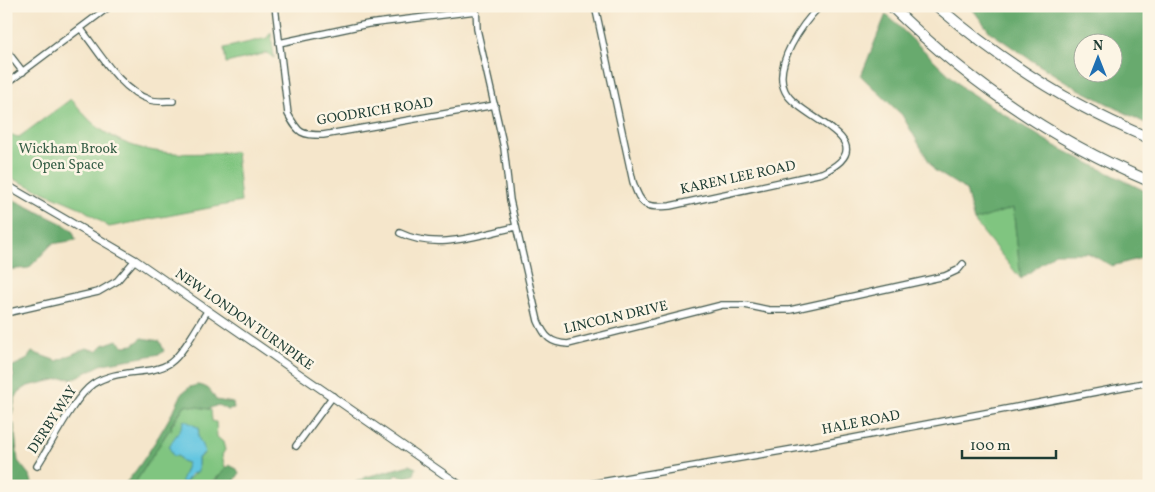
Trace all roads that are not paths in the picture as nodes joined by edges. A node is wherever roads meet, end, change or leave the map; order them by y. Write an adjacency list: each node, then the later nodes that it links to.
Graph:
1 (110, 6): 8 (street)
2 (275, 6): 9 (street, GOODRICH ROAD)
3 (595, 6): 4 (street, KAREN LEE ROAD)
4 (820, 6)
5 (891, 6): 16 (highway)
6 (936, 6): 15 (highway)
7 (476, 8): 9 (street); 14 (street, LINCOLN DRIVE)
8 (81, 29): 11 (street); 13 (street)
9 (279, 43): 14 (street, GOODRICH ROAD)
10 (6, 50): 11 (street)
11 (23, 72): 12 (street)
12 (6, 84)
13 (173, 101)
14 (495, 105): 18 (street, LINCOLN DRIVE)
15 (1149, 138)
16 (1149, 181)
17 (6, 185): 20 (street, NEW LONDON TURNPIKE)
18 (516, 227): 19 (street); 21 (street, LINCOLN DRIVE)
19 (400, 234)
20 (135, 260): 22 (street, NEW LONDON TURNPIKE); 23 (street)
21 (963, 264)
22 (208, 310): 25 (street, NEW LONDON TURNPIKE); 27 (street, DERBY WAY)
23 (6, 313)
24 (1149, 382): 29 (street, HALE ROAD)
25 (333, 396): 26 (street); 28 (street, NEW LONDON TURNPIKE)
26 (296, 446)
27 (37, 466)
28 (458, 485)
29 (578, 486)

